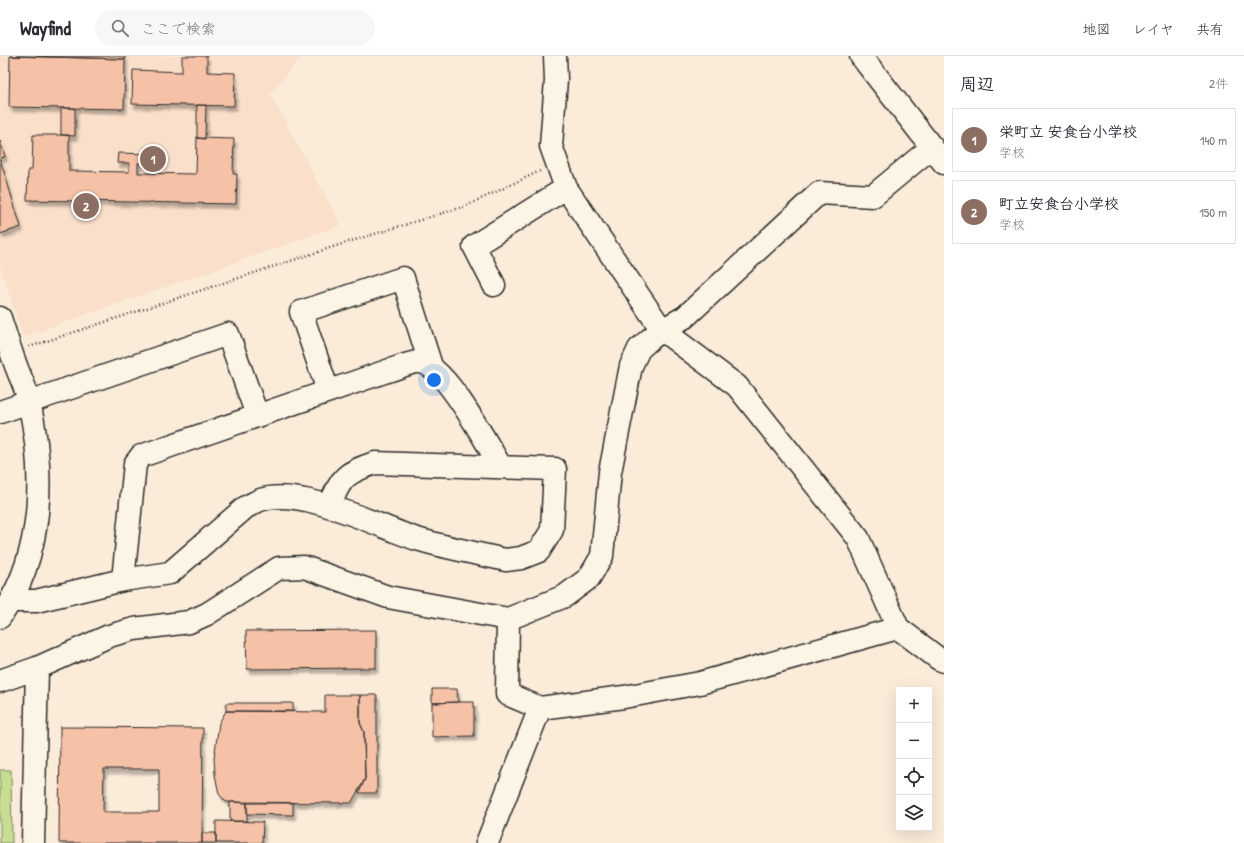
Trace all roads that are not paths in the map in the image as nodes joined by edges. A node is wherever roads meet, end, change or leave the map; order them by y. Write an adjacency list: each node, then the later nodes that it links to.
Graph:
1 (555, 56): 4 (street)
2 (862, 56): 3 (street)
3 (938, 155): 7 (street)
4 (566, 188): 5 (street); 7 (street)
5 (494, 285)
6 (0, 318): 10 (street)
7 (662, 330): 17 (street); 18 (street)
8 (431, 366): 9 (street); 9 (street); 13 (street)
9 (328, 391): 12 (street)
10 (29, 401): 11 (street); 12 (street); 16 (street)
11 (0, 412)
12 (257, 415): 15 (street)
13 (501, 467): 14 (street); 14 (street)
14 (330, 506): 15 (street)
15 (123, 580): 16 (street)
16 (6, 609)
17 (508, 619): 20 (street); 22 (street)
18 (898, 628): 19 (street); 22 (street)
19 (944, 661)
20 (37, 668): 21 (street); 23 (street)
21 (0, 681)
22 (540, 708): 24 (street)
23 (33, 843)
24 (487, 843)

